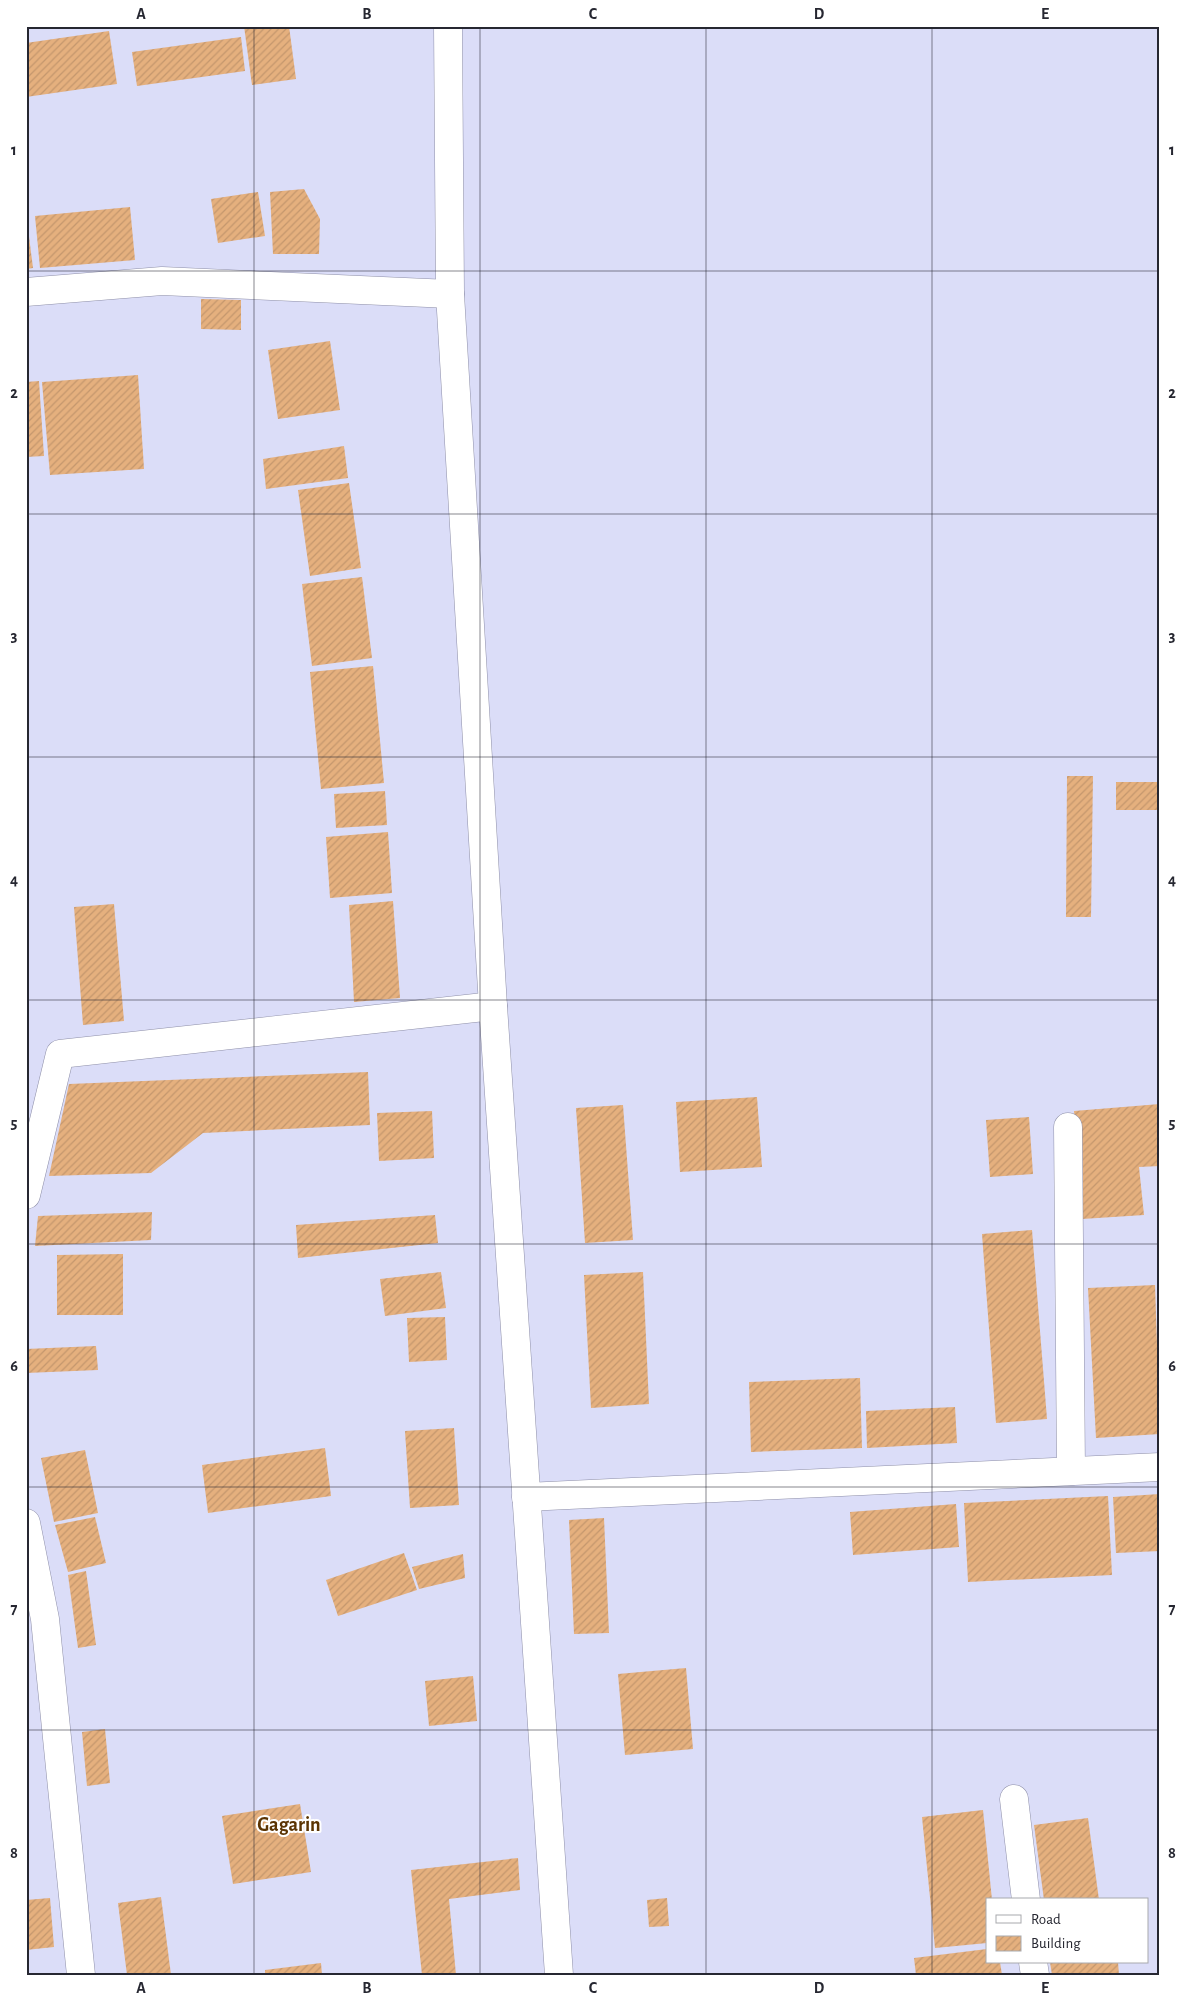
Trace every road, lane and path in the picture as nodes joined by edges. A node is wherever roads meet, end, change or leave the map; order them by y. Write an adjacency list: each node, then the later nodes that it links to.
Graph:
1 (448, 26): 3 (street)
2 (26, 292): 3 (street)
3 (450, 294): 4 (street)
4 (493, 1006): 6 (street); 9 (street)
5 (1068, 1127): 8 (street)
6 (26, 1195)
7 (1160, 1467): 8 (street)
8 (1071, 1471): 9 (street)
9 (526, 1497): 14 (street)
10 (26, 1522): 13 (street)
11 (1014, 1798): 12 (street)
12 (1026, 1898)
13 (81, 1975)
14 (559, 1975)

